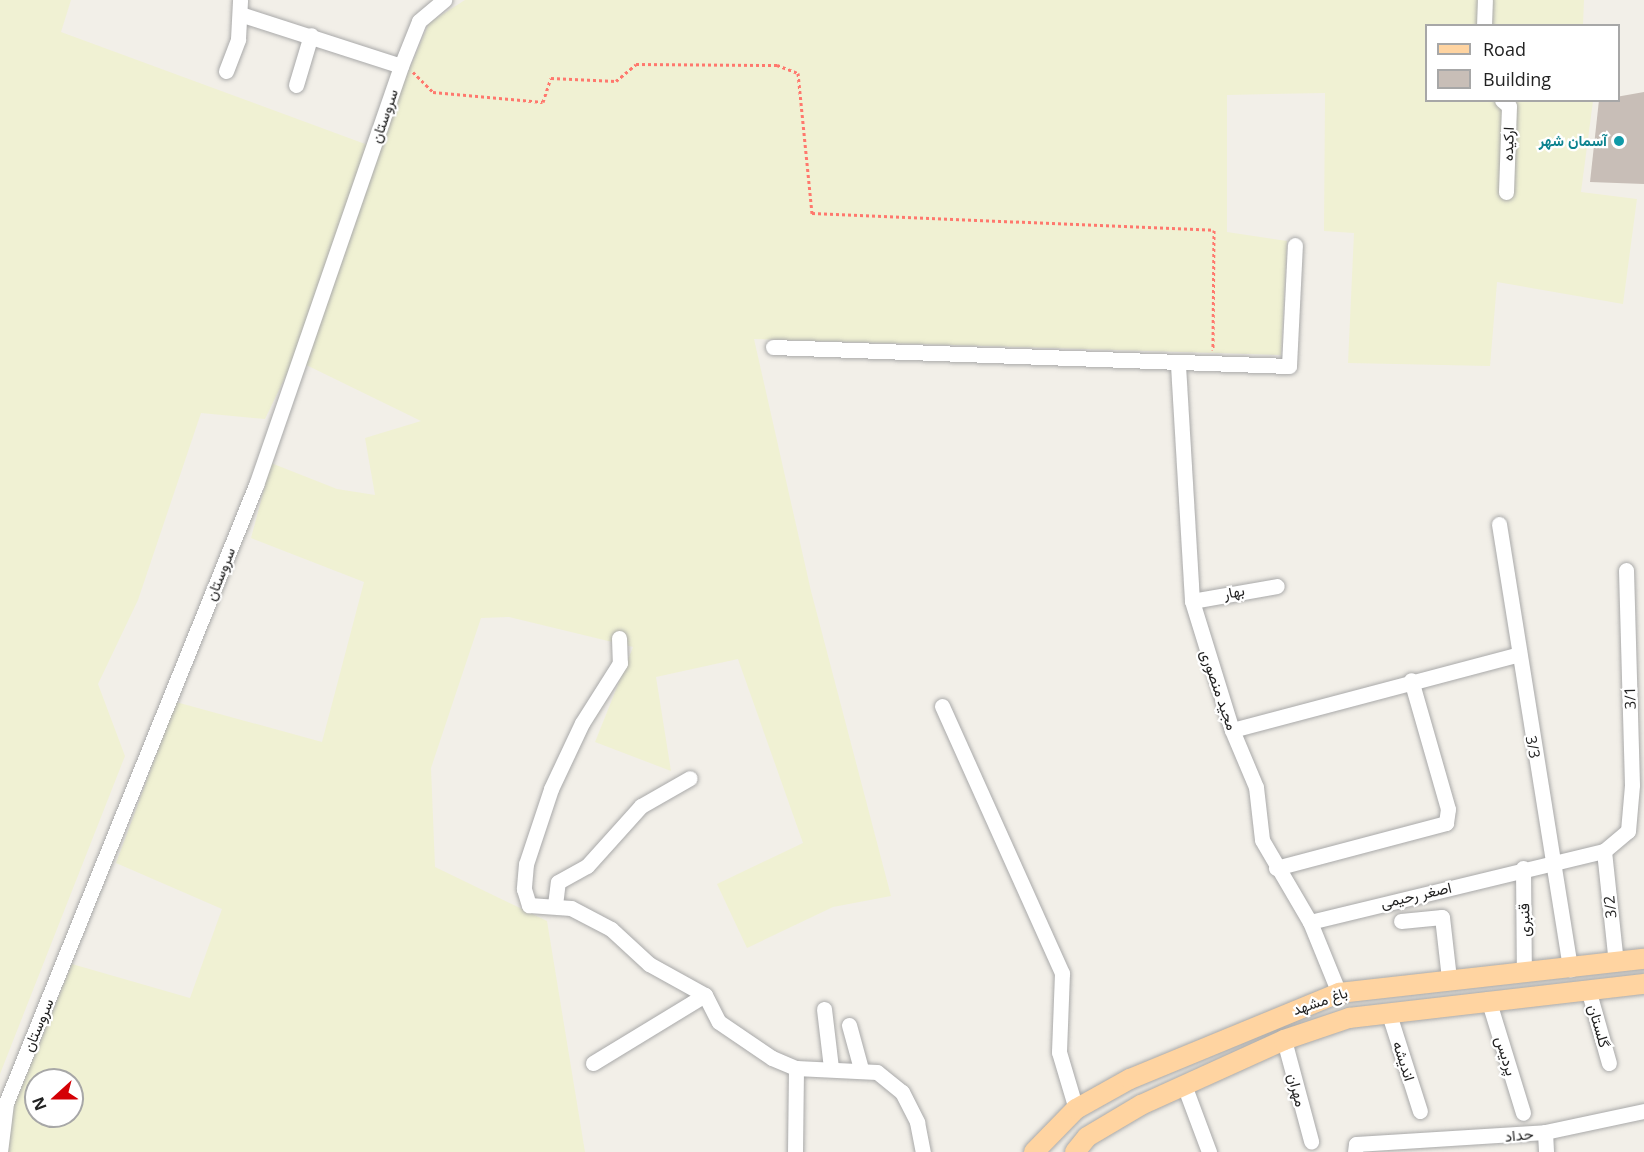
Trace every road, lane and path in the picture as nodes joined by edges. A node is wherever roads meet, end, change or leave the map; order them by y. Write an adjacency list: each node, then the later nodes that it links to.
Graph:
1 (444, 0): 6 (street, سروستان)
2 (1485, 0): 4 (street)
3 (240, 7): 5 (street); 7 (street)
4 (1484, 24)
5 (311, 35): 6 (street); 8 (street)
6 (400, 66): 14 (path); 61 (street, سروستان)
7 (226, 71)
8 (296, 85)
9 (1504, 102): 10 (street, ارکیده)
10 (1506, 192)
11 (1295, 245): 14 (street)
12 (773, 348): 13 (street)
13 (1178, 364): 14 (street); 18 (street, مجید منصوری)
14 (1212, 365)
15 (1499, 524): 20 (street, 3/3)
16 (1626, 570): 25 (street, 3/1)
17 (1277, 586): 18 (street, بهار)
18 (1192, 601): 23 (street, مجید منصوری)
19 (619, 638): 30 (street)
20 (1516, 655): 21 (street); 27 (street, 3/3)
21 (1411, 680): 23 (street); 28 (street)
22 (942, 705): 53 (street)
23 (1232, 730): 28 (street, مجید منصوری)
24 (690, 778): 30 (street)
25 (1638, 785): 26 (street, 3/1)
26 (1604, 851): 27 (street, اصغر رحیمی); 34 (street, 3/2)
27 (1555, 861): 29 (street, اصغر رحیمی); 35 (street, 3/3)
28 (1276, 868): 32 (street, مجید منصوری)
29 (1523, 868): 32 (street, اصغر رحیمی); 36 (street, قنبری)
30 (555, 905): 41 (street)
31 (1401, 921): 37 (street)
32 (1310, 922): 40 (street, مجید منصوری)
33 (1644, 959): 34 (main road, باغ مشهد)
34 (1616, 963): 35 (main road, باغ مشهد)
35 (1570, 969): 36 (main road, باغ مشهد)
36 (1524, 973): 37 (main road, باغ مشهد)
37 (1449, 978): 40 (main road, باغ مشهد)
38 (1644, 984): 39 (main road, باغ مشهد)
39 (1588, 989): 42 (main road, باغ مشهد); 48 (street, گلستان)
40 (1340, 993): 53 (main road, باغ مشهد)
41 (705, 995): 47 (street); 49 (street)
42 (1488, 999): 44 (main road, باغ مشهد); 56 (street, پردیس)
43 (824, 1009): 50 (street)
44 (1388, 1011): 46 (main road, باغ مشهد); 55 (street, اندیشه)
45 (849, 1025): 51 (street)
46 (1284, 1040): 52 (main road, باغ مشهد); 58 (street, مهران)
47 (593, 1063)
48 (1609, 1063)
49 (796, 1068): 50 (street); 62 (street)
50 (831, 1068): 51 (street)
51 (861, 1069): 63 (street)
52 (1184, 1085): 65 (main road, باغ مشهد); 66 (street)
53 (1076, 1109): 64 (main road, باغ مشهد)
54 (1644, 1111): 57 (street, حداد)
55 (1420, 1112)
56 (1523, 1113)
57 (1545, 1132): 59 (street, حداد); 67 (street)
58 (1311, 1141)
59 (1448, 1147): 60 (street, حداد)
60 (1355, 1148)
61 (0, 1152)
62 (795, 1152)
63 (923, 1152)
64 (1034, 1152)
65 (1076, 1152)
66 (1209, 1152)
67 (1546, 1152)

